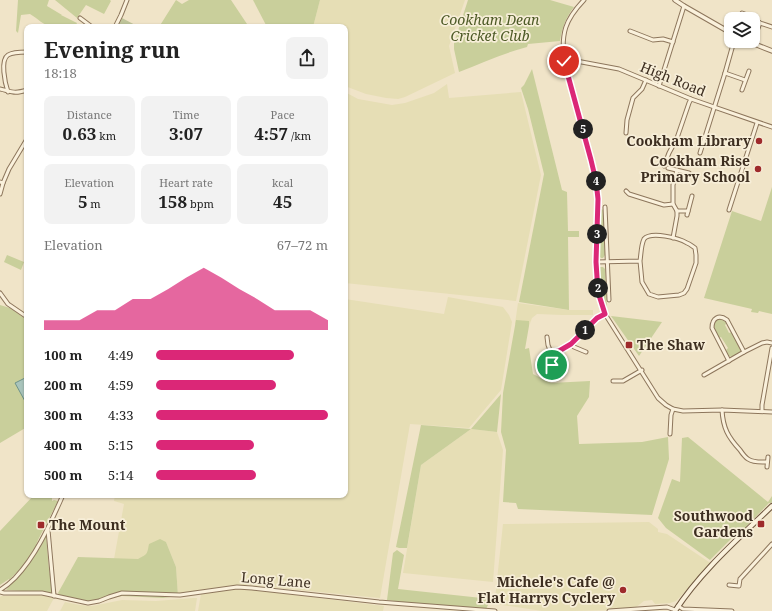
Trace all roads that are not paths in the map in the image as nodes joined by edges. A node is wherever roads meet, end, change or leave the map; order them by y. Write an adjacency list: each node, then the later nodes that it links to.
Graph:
1 (127, 0): 8 (street)
2 (584, 0): 17 (street)
3 (675, 0): 4 (street)
4 (684, 6): 10 (street); 12 (street)
5 (80, 18): 7 (street)
6 (760, 23): 9 (street)
7 (88, 24)
8 (116, 24)
9 (772, 27)
10 (724, 29)
11 (630, 31): 12 (street)
12 (673, 42): 23 (street)
13 (760, 45): 15 (street)
14 (732, 48): 19 (street)
15 (772, 51)
16 (24, 52): 22 (street)
17 (564, 61): 20 (street, High Road); 52 (street)
18 (749, 71): 21 (street)
19 (725, 73): 21 (street); 29 (street)
20 (646, 80): 23 (street, High Road); 32 (street)
21 (746, 80): 25 (street)
22 (6, 82): 24 (street); 27 (street)
23 (659, 86): 28 (street, High Road)
24 (0, 88): 27 (street)
25 (742, 90)
26 (24, 91): 27 (street)
27 (8, 92)
28 (691, 99): 29 (street, High Road); 35 (street)
29 (715, 108): 30 (street, High Road); 34 (street)
30 (758, 123): 31 (street, High Road); 47 (street)
31 (772, 127)
32 (626, 133)
33 (24, 143): 40 (street)
34 (700, 153)
35 (664, 166)
36 (668, 168): 37 (street)
37 (677, 170): 38 (street); 44 (street)
38 (689, 174)
39 (0, 177): 40 (street)
40 (2, 182): 42 (street)
41 (626, 191): 44 (street)
42 (0, 194)
43 (692, 196): 46 (street)
44 (673, 204): 48 (street)
45 (605, 207): 53 (street)
46 (688, 210): 48 (street); 49 (street)
47 (729, 210)
48 (677, 211): 50 (street)
49 (687, 215)
50 (673, 238): 51 (street); 51 (street)
51 (640, 261): 53 (street)
52 (596, 262): 53 (street); 56 (street)
53 (608, 262): 55 (street)
54 (0, 293): 57 (street)
55 (609, 300)
56 (605, 314): 60 (street); 66 (street)
57 (24, 315)
58 (548, 337): 62 (street)
59 (772, 343): 64 (street)
60 (571, 344): 62 (street); 63 (street)
61 (772, 348): 72 (street)
62 (553, 352): 68 (street)
63 (586, 352)
64 (744, 352): 65 (street); 65 (street)
65 (730, 360): 67 (street)
66 (642, 370): 69 (street); 70 (street)
67 (704, 375)
68 (555, 377)
69 (613, 381)
70 (673, 409): 71 (street); 74 (street)
71 (722, 410): 72 (street); 75 (street)
72 (762, 411): 73 (street)
73 (772, 412)
74 (670, 434)
75 (767, 467)
76 (62, 498): 78 (street)
77 (772, 506): 85 (main road)
78 (48, 530): 83 (street); 84 (street)
79 (772, 544): 81 (street)
80 (729, 585): 81 (street)
81 (739, 586): 82 (street)
82 (745, 586)
83 (0, 591): 84 (street, Long Lane)
84 (56, 596): 86 (street, Long Lane)
85 (676, 609): 87 (street); 88 (street)
86 (495, 611)
87 (609, 611)
88 (732, 611)

